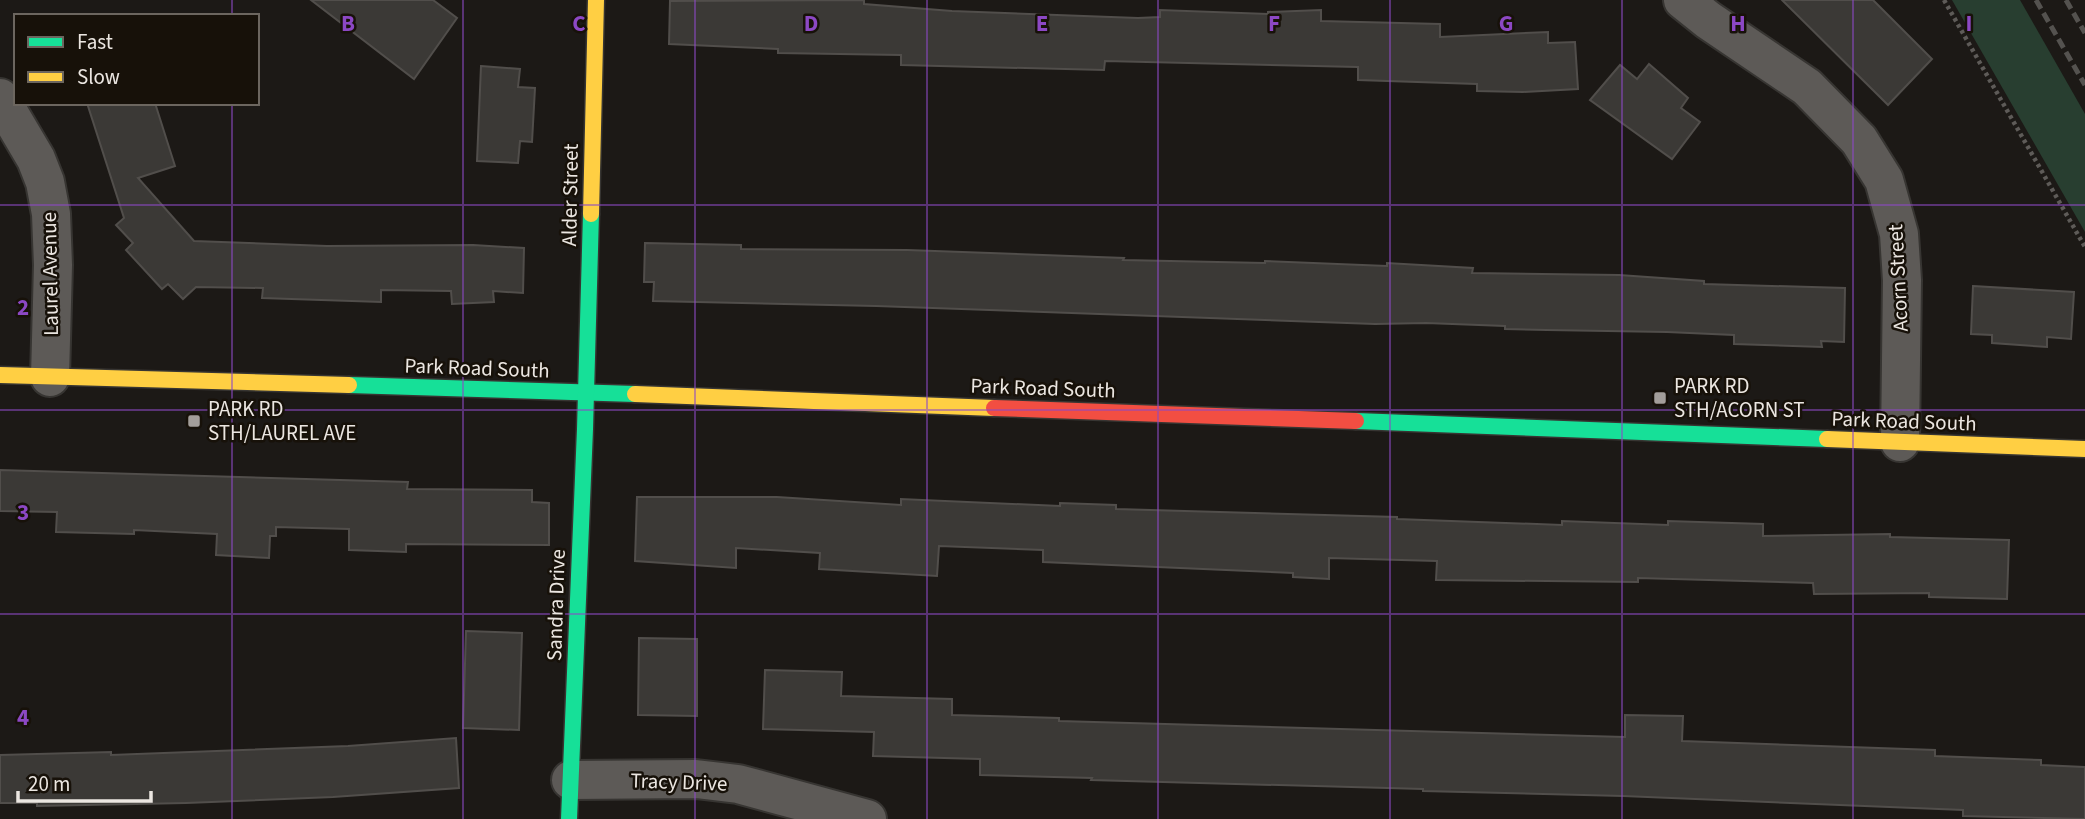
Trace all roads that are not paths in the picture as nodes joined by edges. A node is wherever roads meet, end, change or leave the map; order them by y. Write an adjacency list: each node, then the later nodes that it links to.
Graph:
1 (596, 0): 6 (street, Alder Street)
2 (1682, 0): 7 (street, Acorn Street)
3 (0, 98): 5 (street, Laurel Avenue)
4 (0, 375): 5 (street, Park Road South)
5 (50, 377): 6 (street, Park Road South)
6 (586, 392): 7 (street, Park Road South); 9 (street, Sandra Drive)
7 (1899, 442): 8 (street, Park Road South)
8 (2085, 449)
9 (571, 780): 10 (street, Sandra Drive); 11 (street, Tracy Drive)
10 (569, 819)
11 (867, 819)

